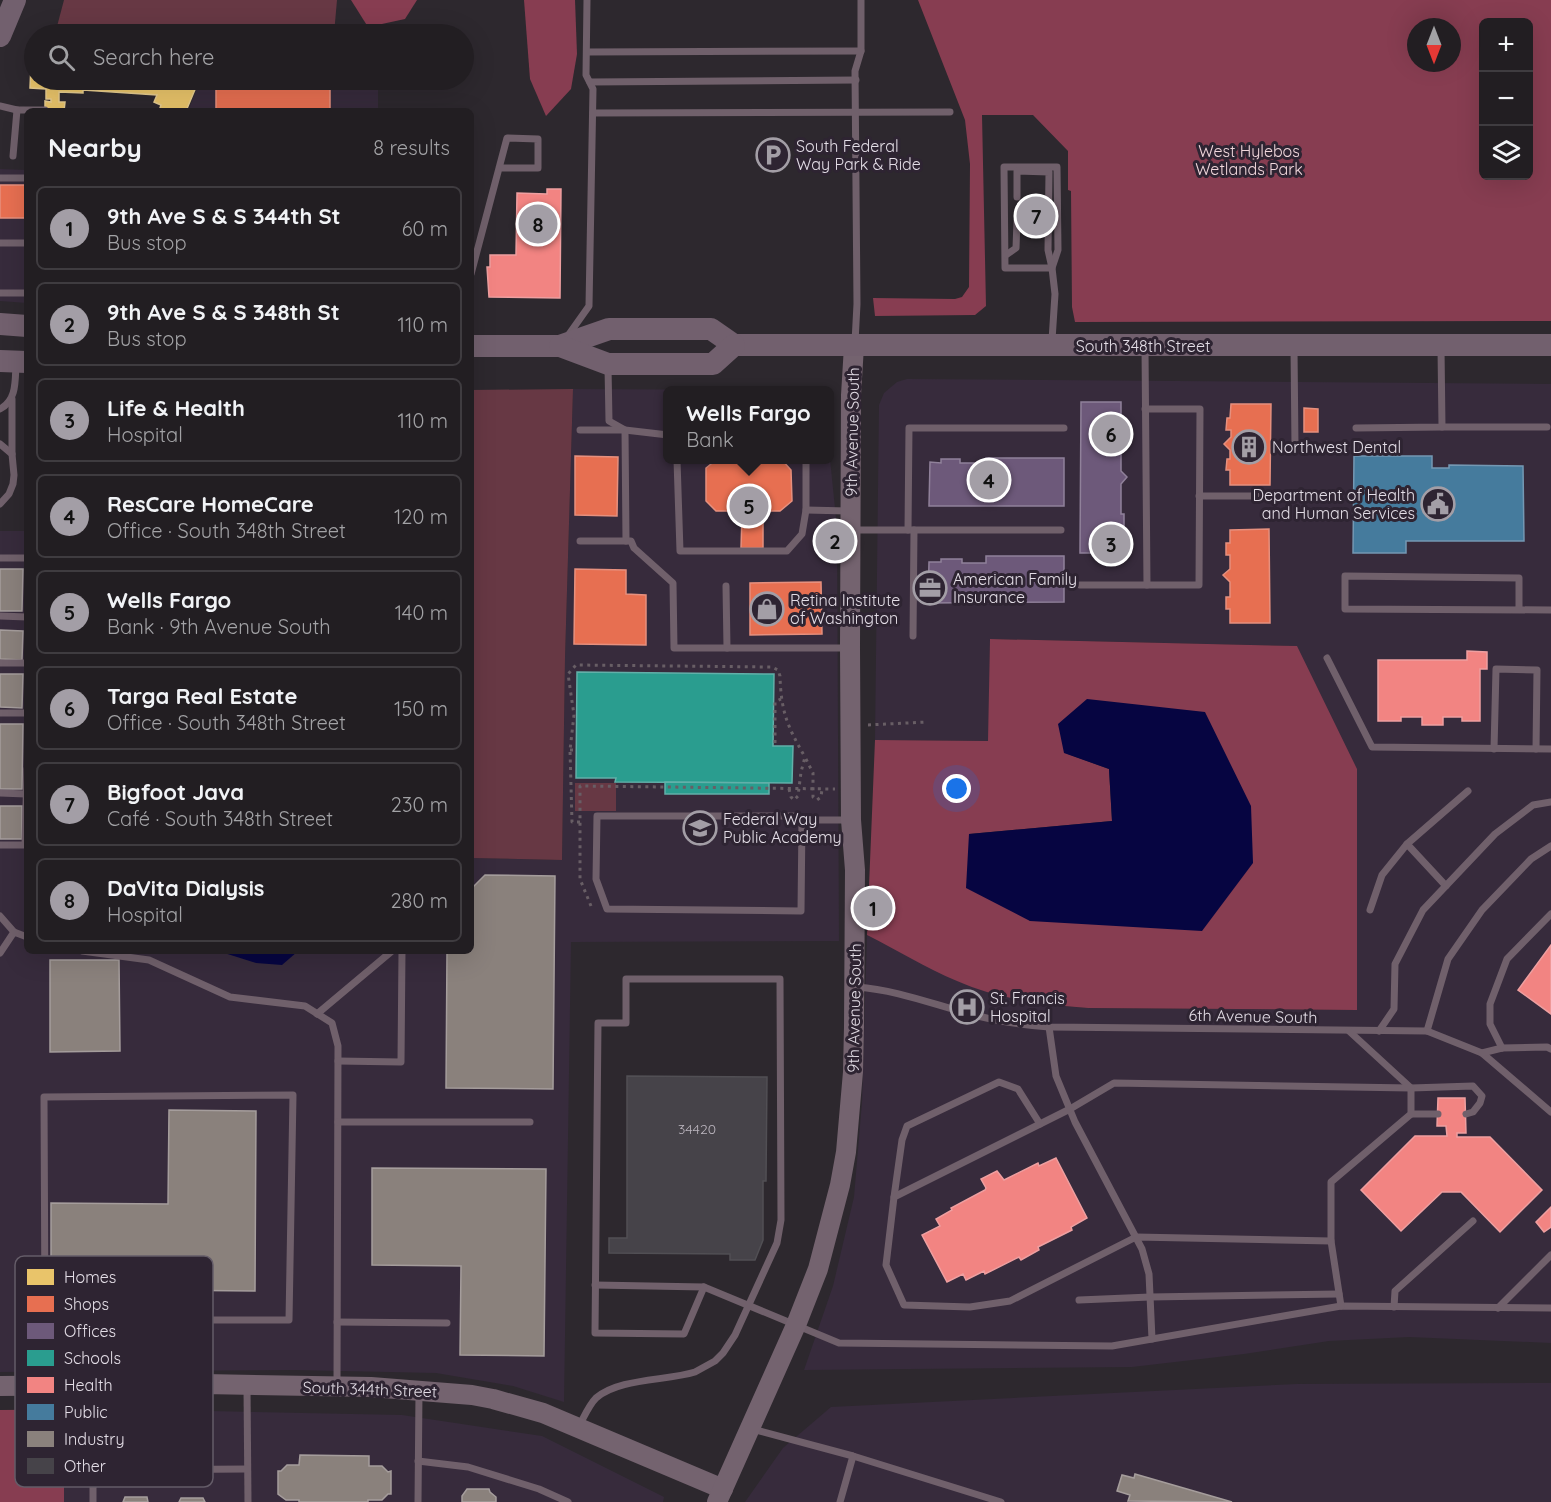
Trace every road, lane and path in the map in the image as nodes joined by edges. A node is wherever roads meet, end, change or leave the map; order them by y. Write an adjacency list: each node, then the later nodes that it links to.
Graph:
1 (15, 0): 4 (main road)
2 (587, 0): 6 (lane)
3 (861, 0): 5 (lane)
4 (0, 36)
5 (861, 51): 6 (lane); 7 (lane)
6 (587, 52): 8 (lane)
7 (856, 80): 8 (lane); 12 (lane)
8 (590, 82): 14 (lane)
9 (0, 106): 10 (lane)
10 (17, 110): 11 (lane); 15 (lane)
11 (24, 110)
12 (856, 112): 13 (lane); 14 (lane); 31 (lane)
13 (950, 112)
14 (593, 113): 37 (lane)
15 (13, 156)
16 (499, 168): 16 (lane); 24 (lane)
17 (0, 178): 18 (lane)
18 (24, 178)
19 (1017, 197): 25 (lane)
20 (1017, 221): 23 (lane)
21 (0, 243): 22 (lane)
22 (24, 243)
23 (1006, 255): 25 (lane); 25 (lane)
24 (474, 263)
25 (1052, 268): 38 (lane)
26 (0, 293): 27 (lane)
27 (24, 293)
28 (0, 324): 29 (main road)
29 (24, 326)
30 (734, 345): 31 (main road, South 348th Street); 37 (main road); 40 (main road)
31 (854, 345): 38 (main road, South 348th Street); 60 (street, 9th Avenue South)
32 (1145, 345): 33 (main road, South 348th Street); 38 (main road, South 348th Street); 43 (lane)
33 (1294, 345): 34 (main road, South 348th Street); 52 (lane)
34 (1441, 345): 35 (main road, South 348th Street); 44 (lane)
35 (1551, 345)
36 (474, 346): 37 (main road)
37 (560, 346): 40 (main road)
38 (1052, 346)
39 (14, 362): 41 (lane)
40 (608, 364): 49 (lane)
41 (12, 399): 42 (lane); 53 (lane)
42 (0, 409)
43 (1145, 409): 56 (lane); 68 (lane)
44 (1442, 427): 45 (lane); 47 (lane)
45 (1547, 427)
46 (1064, 428): 61 (lane)
47 (1356, 428)
48 (580, 430): 49 (lane)
49 (625, 430): 50 (lane); 63 (lane)
50 (663, 434)
51 (0, 444): 53 (lane)
52 (1295, 447)
53 (12, 454): 58 (lane)
54 (677, 464): 59 (lane)
55 (806, 464): 59 (lane)
56 (1199, 496): 57 (lane); 68 (lane)
57 (1271, 496)
58 (0, 504)
59 (806, 510): 60 (lane)
60 (851, 520): 61 (lane); 76 (street, 9th Avenue South)
61 (911, 530): 62 (lane); 74 (lane)
62 (1060, 530)
63 (626, 540): 64 (lane); 75 (lane)
64 (580, 541)
65 (0, 558): 66 (lane)
66 (24, 558)
67 (1080, 585): 68 (lane)
68 (1147, 585)
69 (726, 586): 75 (lane)
70 (1519, 610): 70 (lane); 71 (lane)
71 (1551, 610)
72 (0, 616): 73 (lane)
73 (24, 617)
74 (913, 636)
75 (727, 648): 76 (lane)
76 (850, 648): 84 (street, 9th Avenue South)
77 (1328, 658): 86 (lane)
78 (0, 663): 79 (lane)
79 (24, 663)
80 (781, 699): 85 (path); 89 (path); 91 (path)
81 (0, 713): 82 (lane)
82 (24, 713)
83 (926, 722): 84 (path)
84 (850, 725): 97 (street, 9th Avenue South)
85 (775, 743)
86 (1494, 749): 87 (lane); 87 (lane)
87 (1536, 749): 88 (lane)
88 (1551, 749)
89 (570, 750): 90 (path); 98 (path)
90 (576, 750)
91 (806, 757): 91 (path)
92 (1468, 791): 99 (lane)
93 (0, 793): 94 (lane)
94 (24, 794)
95 (1551, 802): 103 (lane)
96 (802, 820): 96 (lane); 97 (lane)
97 (851, 820): 113 (street, 9th Avenue South)
98 (580, 822)
99 (1407, 844): 103 (lane); 104 (lane)
100 (0, 845): 101 (lane)
101 (24, 845)
102 (1551, 846): 118 (lane)
103 (1446, 886): 117 (lane)
104 (1370, 910)
105 (1551, 914): 119 (lane)
106 (0, 916): 107 (lane)
107 (14, 932): 108 (lane); 109 (lane)
108 (24, 936)
109 (0, 953)
110 (104, 954): 114 (lane)
111 (388, 954): 114 (lane)
112 (402, 954): 122 (lane)
113 (854, 987): 115 (lane, 6th Avenue South); 151 (street, 9th Avenue South)
114 (318, 1014): 122 (lane)
115 (1048, 1028): 116 (lane, 6th Avenue South); 124 (lane)
116 (1349, 1031): 117 (lane, 6th Avenue South); 123 (lane)
117 (1379, 1031): 118 (lane, 6th Avenue South)
118 (1427, 1031): 121 (lane)
119 (1503, 1048): 120 (lane); 121 (lane)
120 (1551, 1049)
121 (1482, 1053): 125 (lane)
122 (338, 1061): 129 (lane)
123 (1411, 1088): 124 (lane); 126 (lane); 128 (lane)
124 (1070, 1109): 131 (lane); 134 (lane)
125 (1551, 1112)
126 (1411, 1114): 127 (lane); 135 (lane)
127 (1437, 1114)
128 (1466, 1114)
129 (338, 1122): 130 (lane); 149 (lane)
130 (530, 1122)
131 (1040, 1124): 132 (lane); 132 (lane)
132 (894, 1197): 134 (lane)
133 (1473, 1221): 145 (lane)
134 (1136, 1237): 135 (lane); 141 (lane)
135 (1331, 1241): 140 (lane)
136 (1551, 1255): 146 (lane)
137 (45, 1256): 148 (lane)
138 (595, 1285): 139 (lane); 139 (lane); 143 (lane)
139 (705, 1287): 143 (lane)
140 (1339, 1294): 141 (lane); 144 (lane)
141 (1150, 1297): 142 (lane); 152 (lane)
142 (1079, 1300)
143 (749, 1305): 151 (lane); 157 (lane)
144 (1341, 1306): 145 (lane); 152 (lane)
145 (1394, 1307): 146 (lane)
146 (1498, 1308): 147 (lane)
147 (1551, 1308)
148 (213, 1320)
149 (337, 1322): 150 (lane); 155 (lane)
150 (447, 1323)
151 (796, 1324): 152 (lane); 158 (street, 9th Avenue South)
152 (1152, 1339)
153 (213, 1385): 154 (street, South 344th Street)
154 (246, 1385): 155 (street, South 344th Street); 162 (lane)
155 (337, 1387): 156 (street, South 344th Street)
156 (419, 1390): 157 (street, South 344th Street); 160 (lane)
157 (578, 1428): 163 (street, South 344th Street)
158 (750, 1429): 159 (lane); 163 (street, 9th Avenue South)
159 (853, 1456): 167 (lane); 168 (lane)
160 (418, 1461): 165 (lane); 166 (lane)
161 (213, 1470): 162 (lane)
162 (247, 1470): 164 (lane)
163 (720, 1495)
164 (248, 1502)
165 (418, 1502)
166 (568, 1502)
167 (840, 1502)
168 (1001, 1502)

